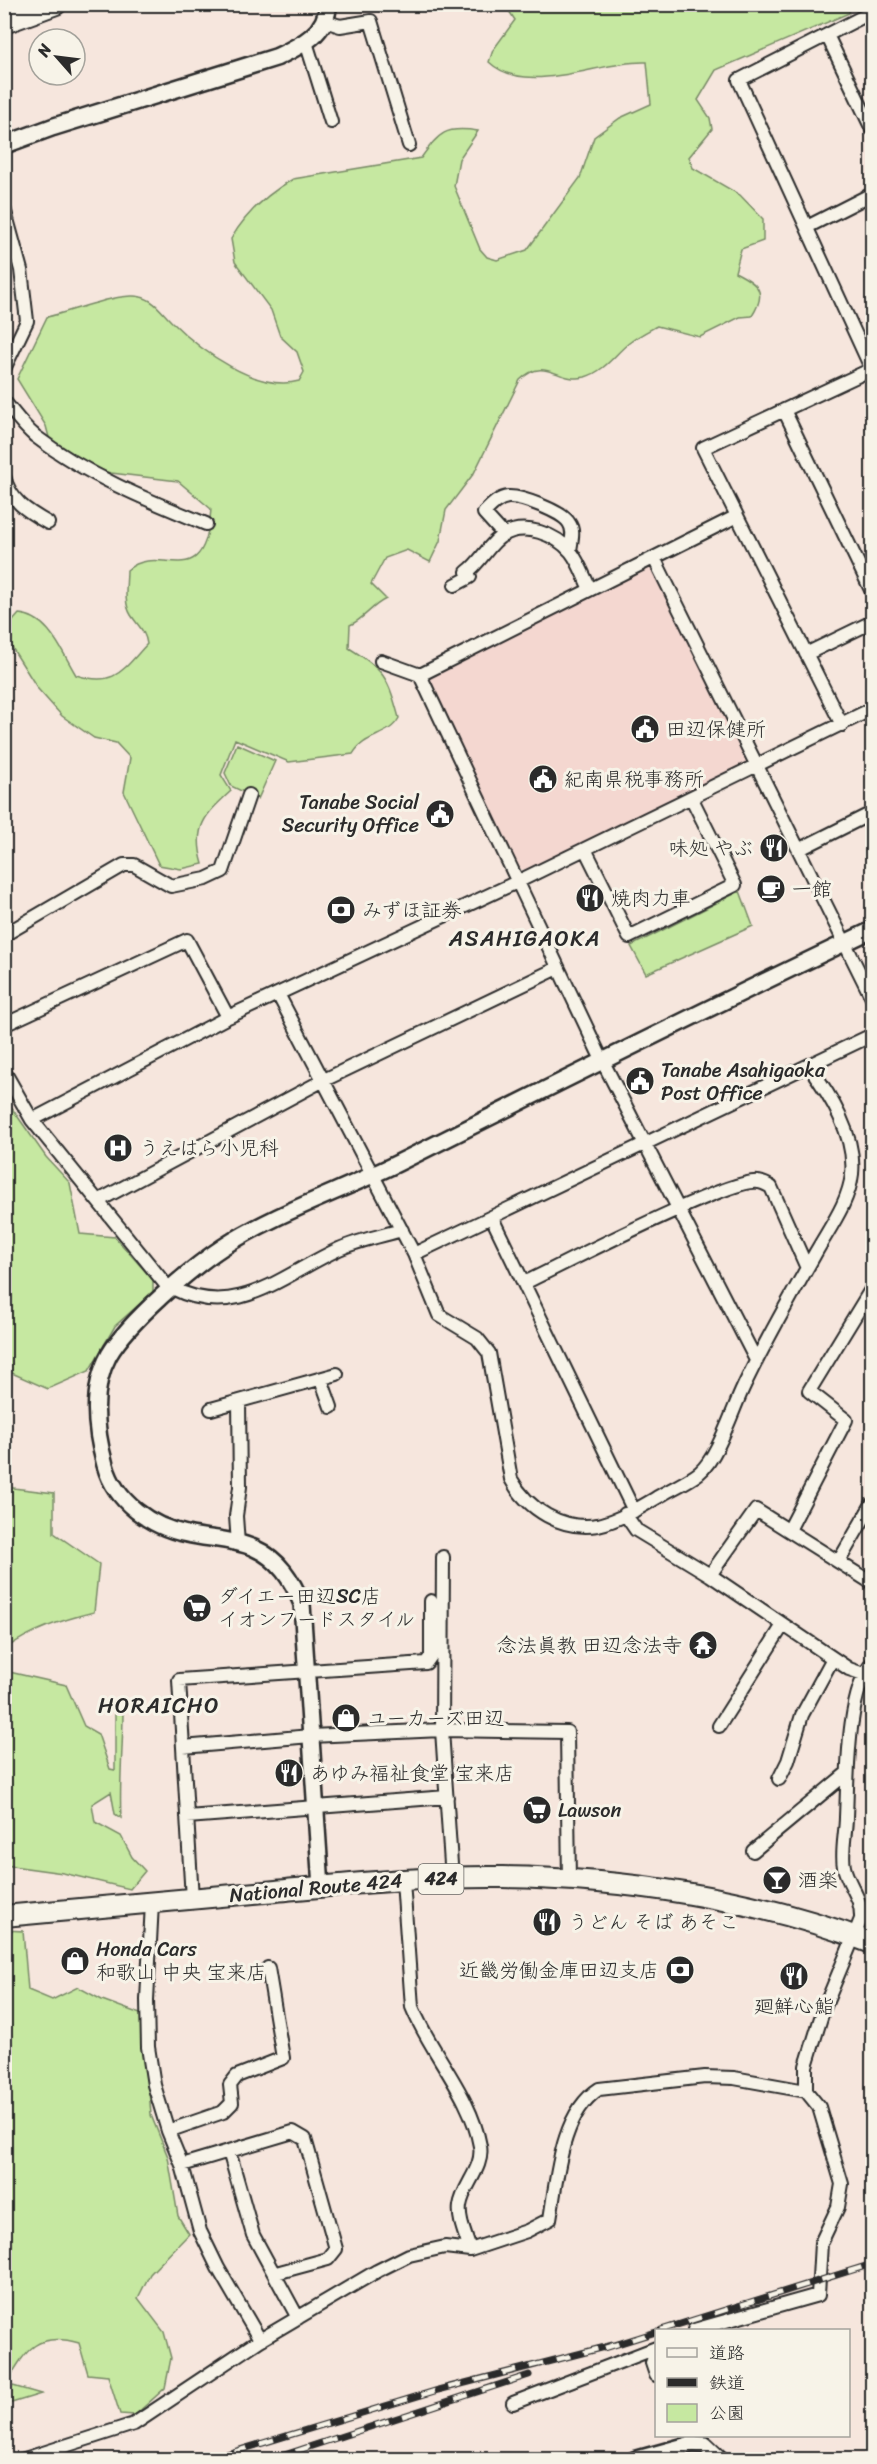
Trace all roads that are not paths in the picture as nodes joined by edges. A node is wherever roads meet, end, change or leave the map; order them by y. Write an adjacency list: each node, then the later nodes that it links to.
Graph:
1 (56, 4): 5 (highway)
2 (328, 4): 4 (main road)
3 (873, 12): 6 (street)
4 (325, 21): 7 (main road); 11 (street)
5 (4, 23)
6 (827, 35): 9 (street); 14 (street)
7 (306, 42): 8 (street); 10 (main road)
8 (331, 122)
9 (873, 129)
10 (4, 145)
11 (409, 145)
12 (873, 194): 14 (street)
13 (4, 208): 15 (street)
14 (807, 227): 16 (street)
15 (4, 369)
16 (872, 369): 18 (street)
17 (4, 401): 22 (street)
18 (784, 410): 20 (street); 28 (street)
19 (4, 476): 21 (street)
20 (737, 516): 25 (street); 30 (street)
21 (48, 523)
22 (206, 524)
23 (504, 535): 24 (street); 24 (street); 26 (street)
24 (570, 551): 27 (street)
25 (654, 558): 27 (street); 35 (street)
26 (455, 585)
27 (590, 589): 32 (street)
28 (873, 592)
29 (873, 622): 30 (street)
30 (806, 654): 34 (street)
31 (381, 661): 32 (street)
32 (420, 675): 41 (street)
33 (873, 709): 34 (street)
34 (842, 725): 35 (street)
35 (757, 765): 37 (street); 40 (street)
36 (249, 795): 43 (street)
37 (691, 797): 39 (street); 39 (street)
38 (873, 813): 40 (street)
39 (585, 849): 41 (street)
40 (800, 849): 44 (street)
41 (518, 882): 45 (street); 46 (street)
42 (873, 930): 44 (street)
43 (4, 935)
44 (844, 943): 47 (street); 51 (street)
45 (558, 968): 51 (street); 54 (street)
46 (279, 993): 48 (street); 54 (street)
47 (873, 998)
48 (228, 1017): 49 (street); 55 (street)
49 (4, 1025)
50 (873, 1035): 52 (street)
51 (602, 1060): 56 (street); 57 (street)
52 (808, 1066): 56 (street); 63 (street)
53 (4, 1071): 55 (street)
54 (322, 1081): 57 (street); 58 (street)
55 (32, 1120): 58 (street)
56 (646, 1145): 59 (street); 60 (street)
57 (372, 1176): 61 (street); 66 (street)
58 (98, 1202): 66 (street)
59 (679, 1208): 63 (street); 64 (street); 67 (street)
60 (492, 1218): 62 (street); 64 (street)
61 (402, 1230): 62 (street); 66 (street)
62 (414, 1254): 74 (street)
63 (807, 1268): 67 (street)
64 (524, 1282): 74 (street)
65 (873, 1288): 75 (street)
66 (171, 1289): 76 (street)
67 (756, 1360): 74 (street)
68 (337, 1374): 69 (street)
69 (321, 1379): 70 (street); 71 (street)
70 (239, 1402): 72 (street); 76 (street)
71 (331, 1407)
72 (211, 1409)
73 (873, 1504): 78 (street)
74 (629, 1512): 79 (street)
75 (789, 1530): 78 (street); 79 (street)
76 (238, 1544): 85 (street)
77 (443, 1557): 88 (street)
78 (840, 1561): 80 (street)
79 (710, 1575): 82 (street)
80 (873, 1583)
81 (431, 1601): 85 (street)
82 (783, 1625): 83 (street); 87 (street)
83 (833, 1658): 86 (street); 92 (street)
84 (873, 1663): 86 (street)
85 (309, 1673): 89 (street); 90 (street)
86 (868, 1675): 91 (street)
87 (719, 1726)
88 (441, 1730): 89 (street); 93 (street); 98 (street)
89 (311, 1736): 90 (street); 94 (street)
90 (183, 1747): 95 (street)
91 (847, 1773): 96 (street); 104 (street)
92 (779, 1779)
93 (447, 1797): 94 (street); 97 (street)
94 (316, 1807): 95 (street); 100 (street)
95 (187, 1817): 101 (street)
96 (753, 1851)
97 (452, 1879): 98 (highway, National Route 424 / 424); 99 (highway, National Route 424 / 424)
98 (569, 1880): 104 (highway, National Route 424 / 424)
99 (403, 1881): 100 (highway, National Route 424 / 424); 110 (street)
100 (321, 1887): 101 (highway, National Route 424 / 424)
101 (192, 1899): 102 (highway, National Route 424 / 424)
102 (152, 1903): 103 (highway, National Route 424 / 424); 107 (street)
103 (4, 1916)
104 (863, 1939): 106 (street)
105 (268, 1968): 107 (street)
106 (806, 2091): 110 (street); 113 (street)
107 (168, 2131): 109 (street)
108 (229, 2151): 109 (street); 111 (street); 111 (street)
109 (183, 2165): 114 (street)
110 (470, 2250): 112 (street)
111 (276, 2273): 112 (street)
112 (298, 2318): 114 (street)
113 (701, 2329)
114 (260, 2340): 120 (street)
115 (655, 2351): 118 (street)
116 (655, 2355): 117 (street)
117 (655, 2370)
118 (513, 2403)
119 (690, 2440): 121 (street); 122 (street)
120 (21, 2460)
121 (634, 2460)
122 (721, 2460)

